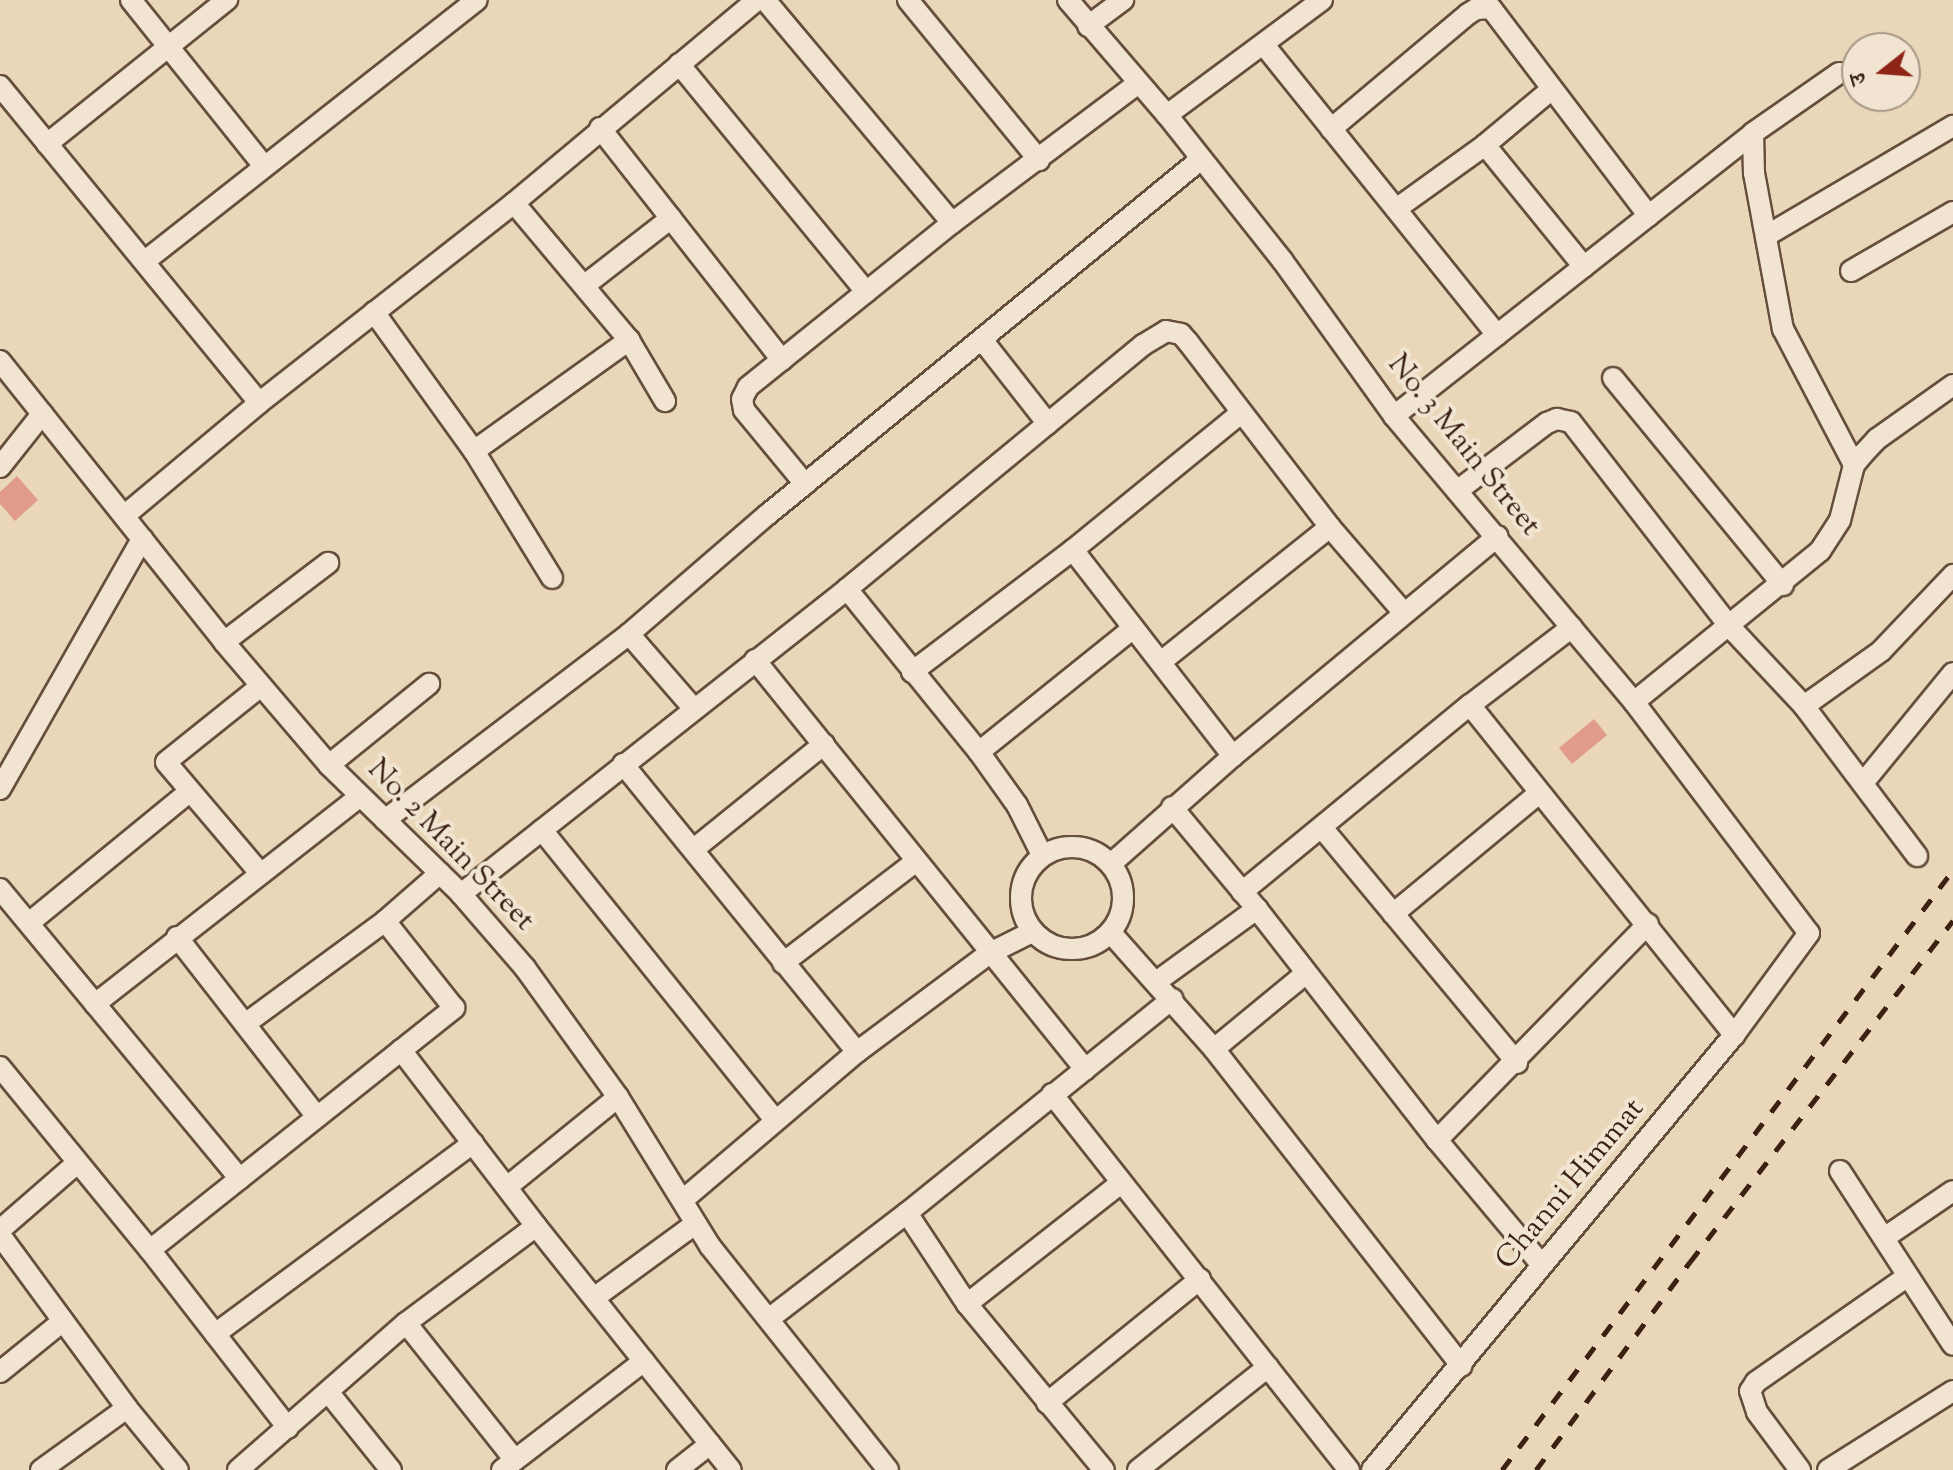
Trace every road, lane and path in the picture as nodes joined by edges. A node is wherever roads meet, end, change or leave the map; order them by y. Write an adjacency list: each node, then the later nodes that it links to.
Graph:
1 (131, 0): 12 (street)
2 (227, 0): 12 (street)
3 (477, 0): 27 (street)
4 (757, 0): 13 (street)
5 (765, 0): 33 (street)
6 (908, 0): 25 (street)
7 (1068, 0): 10 (street, No. 3 Main Street)
8 (1123, 0): 10 (street)
9 (1322, 0): 11 (street)
10 (1088, 26): 15 (street, No. 3 Main Street)
11 (1264, 45): 18 (street); 21 (street)
12 (169, 47): 23 (street); 27 (street)
13 (679, 64): 20 (street); 39 (street)
14 (1839, 73): 22 (street)
15 (1137, 84): 18 (street, No. 3 Main Street); 25 (street)
16 (0, 86): 23 (street)
17 (1552, 89): 21 (street); 24 (street); 31 (street)
18 (1167, 115): 26 (street, No. 3 Main Street)
19 (1953, 126): 34 (street)
20 (600, 128): 28 (street); 32 (street)
21 (1331, 129): 29 (street)
22 (1753, 133): 31 (street); 34 (street)
23 (47, 144): 35 (street)
24 (1485, 145): 29 (street); 36 (street)
25 (1039, 160): 33 (street)
26 (1200, 160): 43 (street); 52 (street, No. 3 Main Street)
27 (263, 165): 35 (street)
28 (514, 203): 38 (street); 40 (street)
29 (1396, 209): 41 (street)
30 (1953, 212): 37 (street)
31 (1649, 216): 36 (street)
32 (671, 218): 38 (street); 44 (street)
33 (952, 223): 39 (street)
34 (1766, 236): 55 (street)
35 (145, 261): 49 (street)
36 (1584, 267): 41 (street)
37 (1851, 271)
38 (585, 285): 42 (street)
39 (866, 292): 44 (street)
40 (374, 312): 49 (street); 54 (street)
41 (1497, 335): 52 (street)
42 (629, 340): 48 (street); 54 (street)
43 (983, 341): 53 (street); 57 (street)
44 (782, 360): 57 (street)
45 (0, 361): 51 (street, No. 2 Main Street)
46 (1613, 378): 67 (street)
47 (1953, 385): 55 (street)
48 (665, 401)
49 (259, 403): 59 (street)
50 (1241, 413): 53 (street); 60 (street); 63 (street)
51 (42, 414): 56 (street); 59 (street, No. 2 Main Street)
52 (1394, 416): 58 (street, No. 3 Main Street)
53 (1048, 424): 68 (street)
54 (474, 451): 66 (street)
55 (1854, 465): 67 (street)
56 (0, 466)
57 (805, 484): 73 (street)
58 (1457, 491): 61 (street, No. 3 Main Street); 70 (street)
59 (124, 516): 62 (street, No. 2 Main Street)
60 (1330, 527): 69 (street); 76 (street)
61 (1498, 536): 69 (street); 71 (street, No. 3 Main Street)
62 (142, 539): 74 (street, No. 2 Main Street); 91 (street)
63 (1073, 550): 72 (street); 77 (street)
64 (328, 563): 74 (street)
65 (1953, 575): 83 (street)
66 (552, 578)
67 (1783, 585): 70 (street)
68 (847, 589): 75 (street); 77 (street)
69 (1403, 612): 87 (street)
70 (1729, 626): 81 (street); 83 (street)
71 (1572, 627): 81 (street, No. 3 Main Street); 82 (street)
72 (1133, 628): 76 (street); 86 (street)
73 (629, 634): 84 (street); 96 (street)
74 (224, 642): 80 (street, No. 2 Main Street)
75 (755, 660): 84 (street); 85 (street)
76 (1162, 661): 87 (street)
77 (912, 672): 86 (street)
78 (1953, 673): 90 (street)
79 (429, 684): 89 (street)
80 (261, 686): 89 (street, No. 2 Main Street); 92 (street)
81 (1634, 702): 116 (street, No. 3 Main Street)
82 (1470, 705): 93 (street); 97 (street)
83 (1804, 706): 90 (street)
84 (693, 708): 88 (street)
85 (824, 744): 99 (street); 102 (street)
86 (979, 752): 100 (street)
87 (1233, 756): 95 (street)
88 (623, 764): 98 (street); 99 (street)
89 (329, 765): 94 (street, No. 2 Main Street)
90 (1863, 783): 101 (street)
91 (0, 789)
92 (190, 791): 104 (street); 112 (street)
93 (1538, 794): 110 (street); 113 (street)
94 (359, 797): 96 (street, No. 2 Main Street); 104 (street)
95 (1172, 807): 103 (street); 107 (street)
96 (385, 820): 105 (street, No. 2 Main Street)
97 (1323, 829): 107 (street); 110 (street)
98 (542, 830): 108 (street); 136 (street)
99 (694, 849): 119 (street)
100 (1042, 855): 103 (street); 114 (street)
101 (1917, 856)
102 (915, 862): 118 (street); 119 (street)
103 (1112, 863): 115 (street)
104 (260, 873): 117 (street)
105 (440, 873): 108 (street, No. 2 Main Street); 111 (street)
106 (0, 889): 112 (street)
107 (1242, 892): 109 (street)
108 (461, 894): 134 (street, No. 2 Main Street)
109 (1257, 909): 120 (street); 121 (street)
110 (1393, 914): 129 (street)
111 (385, 921): 124 (street); 127 (street)
112 (29, 923): 123 (street)
113 (1648, 924): 125 (street); 129 (street)
114 (1032, 932): 115 (street); 118 (street)
115 (1111, 933): 121 (street)
116 (1809, 933): 125 (street, Channi Himmat)
117 (177, 937): 123 (street); 124 (street)
118 (990, 953): 128 (street); 131 (street)
119 (783, 963): 128 (street)
120 (1305, 974): 126 (street); 137 (street)
121 (1156, 982): 122 (street)
122 (1172, 999): 126 (street); 131 (street)
123 (95, 1004): 141 (street)
124 (245, 1024): 135 (street)
125 (1734, 1035): 152 (street, Channi Himmat)
126 (1214, 1049): 163 (street)
127 (401, 1050): 135 (street); 138 (street)
128 (857, 1052): 136 (street)
129 (1517, 1063): 137 (street)
130 (0, 1067): 132 (street)
131 (1085, 1069): 133 (street)
132 (7, 1091): 139 (street)
133 (1052, 1094): 142 (street); 146 (street)
134 (618, 1097): 143 (street); 145 (street, No. 2 Main Street)
135 (317, 1117): 141 (street)
136 (775, 1120): 145 (street)
137 (1437, 1140): 152 (street)
138 (473, 1143): 143 (street); 160 (street)
139 (77, 1163): 149 (street); 151 (street)
140 (1840, 1171): 150 (street)
141 (240, 1179): 151 (street)
142 (1121, 1183): 154 (street); 156 (street)
143 (507, 1187): 148 (street)
144 (1953, 1191): 150 (street)
145 (683, 1200): 147 (street, No. 2 Main Street)
146 (907, 1213): 156 (street); 157 (street)
147 (695, 1224): 155 (street); 157 (street, No. 2 Main Street)
148 (536, 1226): 155 (street); 159 (street)
149 (0, 1233): 158 (street)
150 (1884, 1238): 153 (street)
151 (150, 1250): 160 (street)
152 (1542, 1265): 163 (street, Channi Himmat)
153 (1908, 1276): 161 (street); 184 (street)
154 (1200, 1279): 164 (street); 168 (street)
155 (594, 1298): 162 (street)
156 (967, 1304): 168 (street)
157 (770, 1318): 179 (street, No. 2 Main Street)
158 (63, 1321): 165 (street); 169 (street)
159 (406, 1323): 167 (street); 172 (street)
160 (215, 1334): 170 (street)
161 (1950, 1334)
162 (644, 1361): 171 (street); 172 (street)
163 (1462, 1366): 183 (street, Channi Himmat)
164 (1268, 1367): 181 (street); 182 (street)
165 (0, 1372)
166 (1953, 1391): 185 (street)
167 (329, 1393): 170 (street); 176 (street)
168 (1047, 1403): 180 (street)
169 (127, 1408): 173 (street); 174 (street)
170 (288, 1428): 175 (street)
171 (710, 1444): 177 (street); 178 (street)
172 (508, 1465)
173 (41, 1470)
174 (178, 1470)
175 (238, 1470)
176 (391, 1470)
177 (677, 1470)
178 (731, 1470)
179 (888, 1470)
180 (1104, 1470)
181 (1138, 1470)
182 (1349, 1470)
183 (1372, 1470)
184 (1800, 1470)
185 (1828, 1470)

